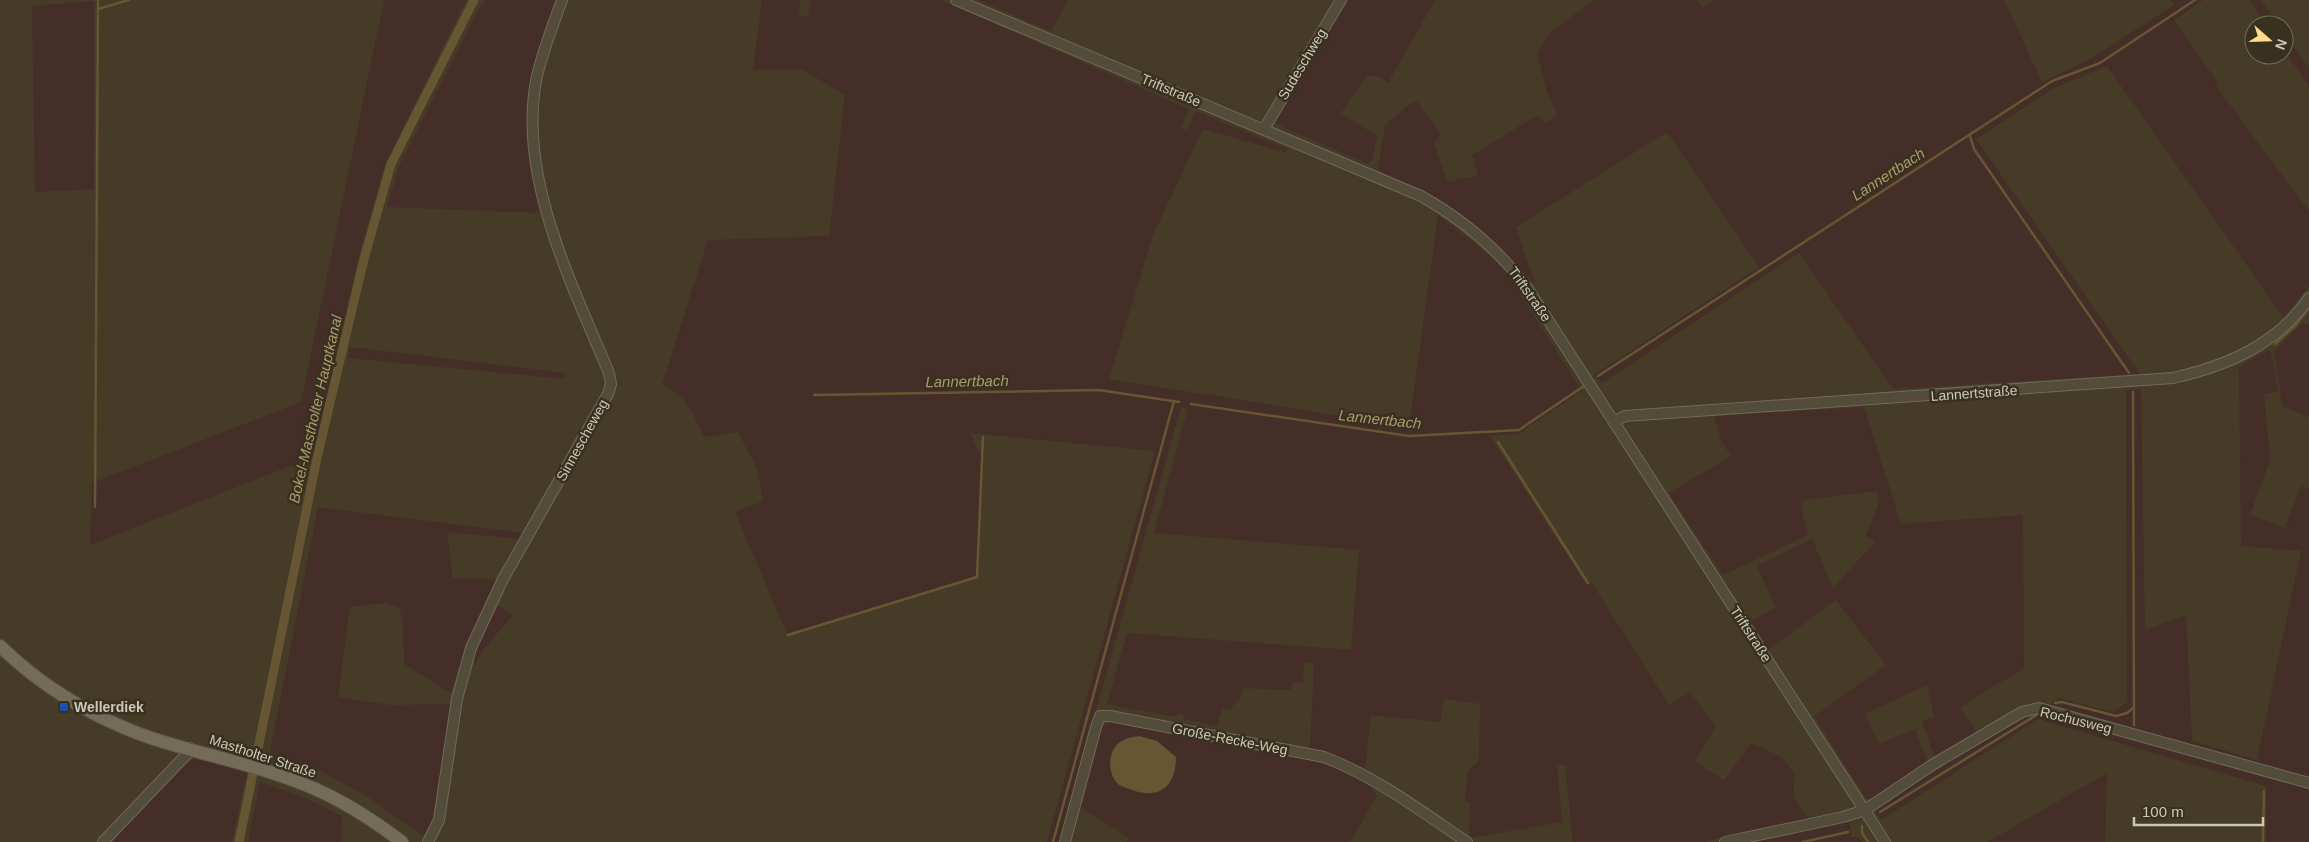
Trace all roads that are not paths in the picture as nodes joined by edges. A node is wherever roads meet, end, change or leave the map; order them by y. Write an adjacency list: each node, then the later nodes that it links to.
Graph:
1 (562, 0): 13 (street, Sinnescheweg)
2 (956, 0): 4 (street, Triftstraße)
3 (1341, 0): 4 (street, Sudeschweg)
4 (1264, 129): 6 (street, Triftstraße)
5 (2309, 298): 6 (street, Lannertstraße)
6 (1614, 422): 10 (street, Triftstraße)
7 (0, 646): 8 (main road, Mastholter Straße)
8 (190, 748): 11 (street); 12 (main road, Mastholter Straße)
9 (2309, 783): 10 (street, Rochusweg)
10 (1865, 810): 16 (street, Rochusweg); 17 (street, Triftstraße)
11 (103, 842)
12 (402, 842)
13 (428, 842)
14 (1065, 842): 15 (street, Große-Recke-Weg)
15 (1467, 842)
16 (1725, 842)
17 (1885, 842)

